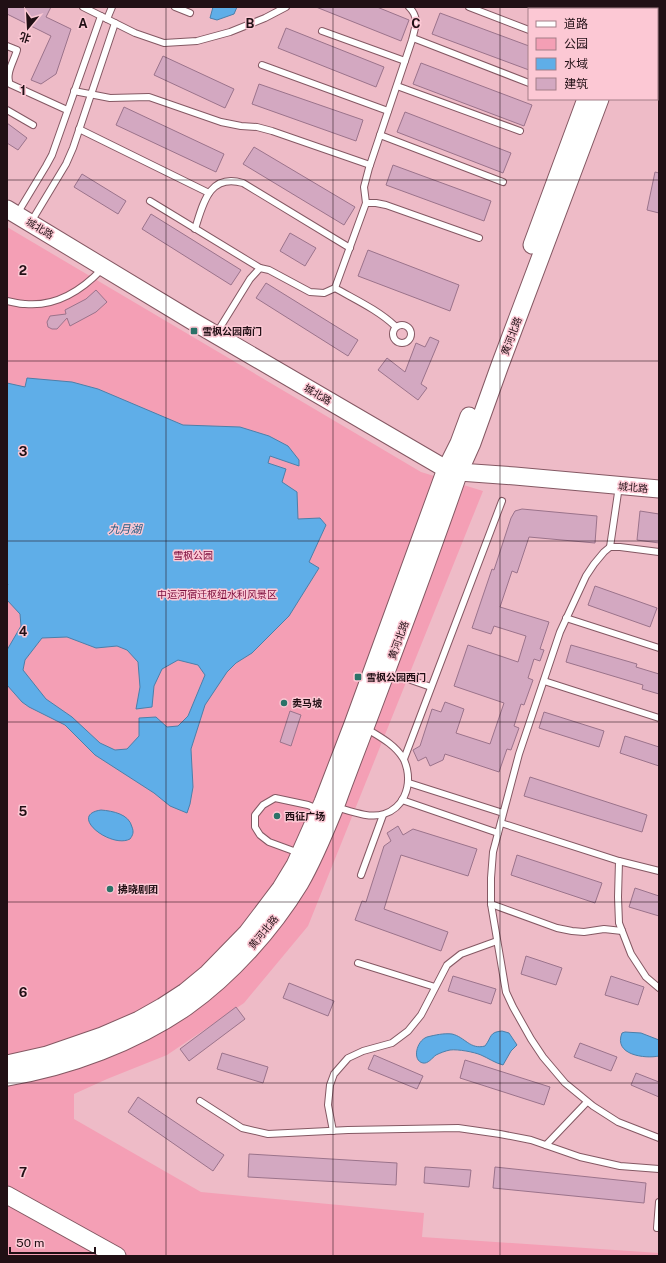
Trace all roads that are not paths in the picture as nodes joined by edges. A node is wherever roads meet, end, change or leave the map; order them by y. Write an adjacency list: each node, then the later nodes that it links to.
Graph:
1 (83, 7): 11 (lane)
2 (112, 7): 11 (lane)
3 (175, 7): 9 (lane)
4 (286, 7): 12 (lane)
5 (409, 7): 10 (lane)
6 (418, 7): 10 (lane)
7 (468, 7): 8 (lane)
8 (480, 9): 13 (lane)
9 (190, 13)
10 (416, 15): 15 (lane)
11 (104, 17): 12 (lane); 22 (lane)
12 (115, 23): 23 (lane)
13 (528, 30)
14 (322, 31): 17 (lane)
15 (413, 38): 17 (lane); 19 (lane)
16 (7, 46): 20 (lane)
17 (405, 61): 21 (lane)
18 (262, 65): 28 (lane)
19 (528, 83)
20 (9, 85): 27 (lane)
21 (397, 86): 28 (lane); 31 (lane)
22 (74, 91): 23 (lane); 27 (lane)
23 (91, 95): 30 (lane); 33 (lane)
24 (586, 100): 48 (main road, 黄河北路)
25 (600, 100): 48 (main road, 黄河北路)
26 (7, 110): 29 (lane)
27 (67, 110): 38 (lane)
28 (388, 111): 32 (lane)
29 (33, 125)
30 (79, 129): 35 (lane); 38 (lane)
31 (520, 131)
32 (380, 135): 33 (lane); 34 (lane)
33 (370, 165): 37 (lane)
34 (503, 182)
35 (209, 193): 39 (lane); 41 (lane)
36 (150, 201): 39 (lane)
37 (366, 203): 40 (lane); 41 (lane)
38 (18, 215): 42 (main road, 城北路)
39 (195, 229): 43 (lane)
40 (479, 238)
41 (350, 248): 44 (lane)
42 (104, 267): 45 (lane); 47 (main road, 城北路)
43 (260, 268): 44 (lane); 47 (lane)
44 (335, 288): 46 (lane)
45 (7, 301)
46 (396, 326)
47 (216, 334): 48 (main road, 城北路)
48 (453, 471): 49 (main road, 城北路); 60 (main road, 黄河北路)
49 (619, 486): 50 (main road, 城北路); 52 (lane)
50 (659, 489)
51 (502, 501): 58 (lane)
52 (610, 547): 53 (lane); 54 (lane)
53 (659, 552)
54 (566, 618): 55 (lane); 57 (lane)
55 (659, 648)
56 (402, 677): 58 (lane)
57 (544, 681): 59 (lane); 65 (lane)
58 (431, 687): 61 (lane)
59 (659, 718)
60 (359, 726): 61 (lane); 64 (main road, 黄河北路)
61 (404, 759): 62 (lane)
62 (409, 783): 63 (lane); 65 (lane)
63 (402, 800): 66 (lane); 68 (lane)
64 (326, 806): 66 (lane); 69 (main road, 黄河北路); 69 (lane); 80 (main road, 黄河北路)
65 (503, 813): 67 (lane)
66 (383, 815): 72 (lane)
67 (501, 823): 68 (lane); 70 (lane)
68 (498, 833): 73 (lane)
69 (300, 854): 79 (main road, 黄河北路)
70 (619, 861): 71 (lane); 74 (lane)
71 (659, 872)
72 (361, 875)
73 (491, 904): 74 (lane); 75 (lane)
74 (622, 931): 78 (lane)
75 (497, 941): 77 (lane); 82 (lane)
76 (358, 963): 77 (lane)
77 (435, 987): 83 (lane)
78 (659, 988)
79 (7, 1064)
80 (7, 1077)
81 (200, 1101): 83 (lane)
82 (587, 1102): 84 (lane); 85 (lane)
83 (333, 1131): 85 (lane)
84 (659, 1138)
85 (546, 1145): 86 (lane)
86 (659, 1169)
87 (7, 1195): 90 (main road)
88 (659, 1202): 89 (lane)
89 (657, 1228)
90 (117, 1256)

